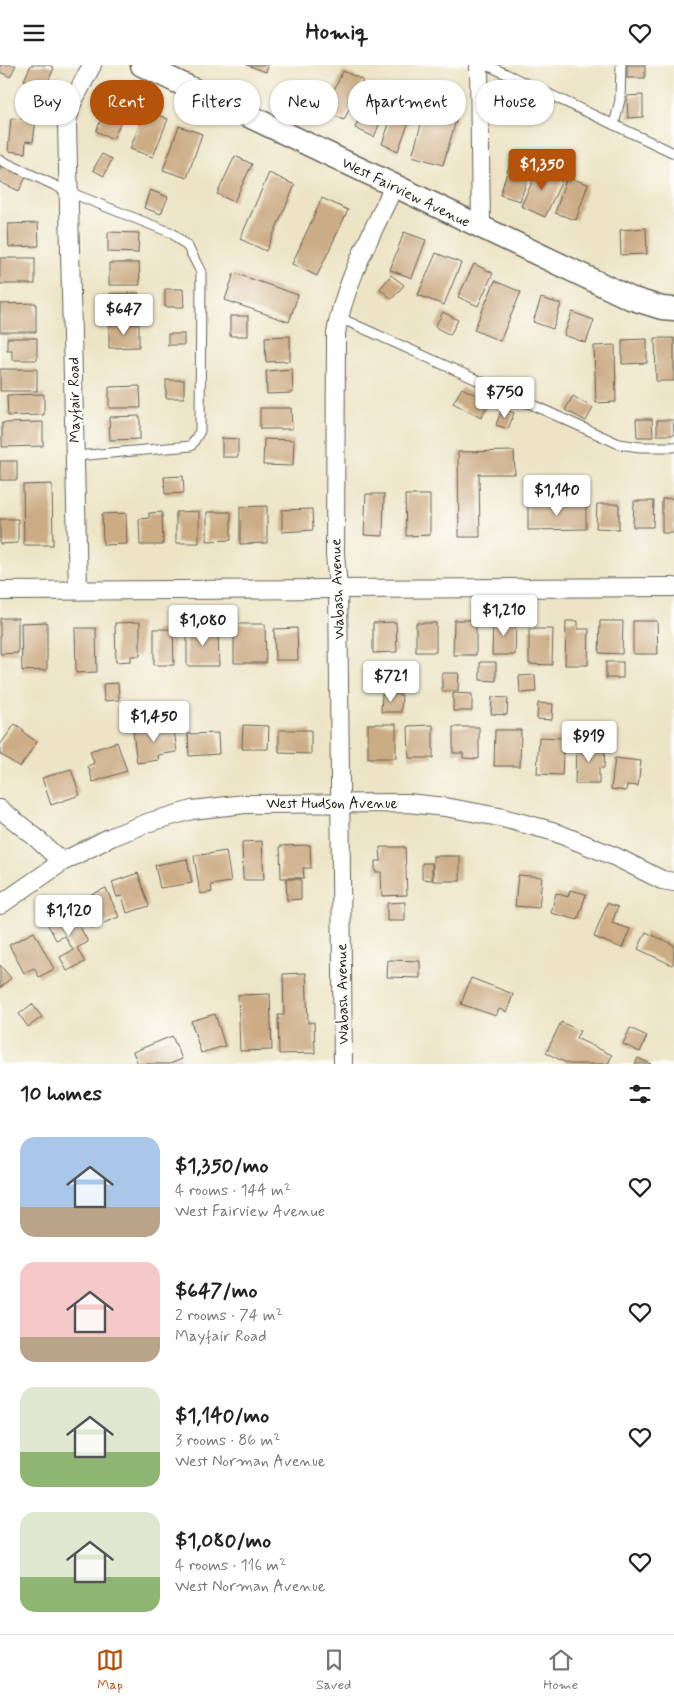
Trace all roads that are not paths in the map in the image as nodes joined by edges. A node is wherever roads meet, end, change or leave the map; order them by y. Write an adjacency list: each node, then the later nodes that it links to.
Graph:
1 (92, 65): 10 (street, Mayfair Road)
2 (142, 65): 9 (street, West Fairview Avenue)
3 (479, 65): 11 (street)
4 (487, 65): 6 (lane)
5 (621, 65): 6 (lane)
6 (614, 125): 7 (lane)
7 (674, 153)
8 (0, 160): 10 (lane)
9 (394, 186): 11 (street, West Fairview Avenue); 13 (street, Wabash Avenue)
10 (69, 192): 15 (street, Mayfair Road); 15 (lane)
11 (481, 228): 12 (street, West Fairview Avenue)
12 (674, 309)
13 (338, 317): 14 (lane); 17 (street, Wabash Avenue)
14 (674, 447)
15 (76, 456): 18 (street, Mayfair Road)
16 (674, 587): 17 (street)
17 (338, 588): 18 (street); 20 (street, Wabash Avenue)
18 (78, 590): 19 (street)
19 (0, 591)
20 (340, 803): 22 (street, West Hudson Avenue); 23 (street, West Hudson Avenue); 25 (street, Wabash Avenue)
21 (0, 809): 22 (street)
22 (62, 862): 24 (street, West Hudson Avenue)
23 (674, 882)
24 (0, 905)
25 (343, 1064)

